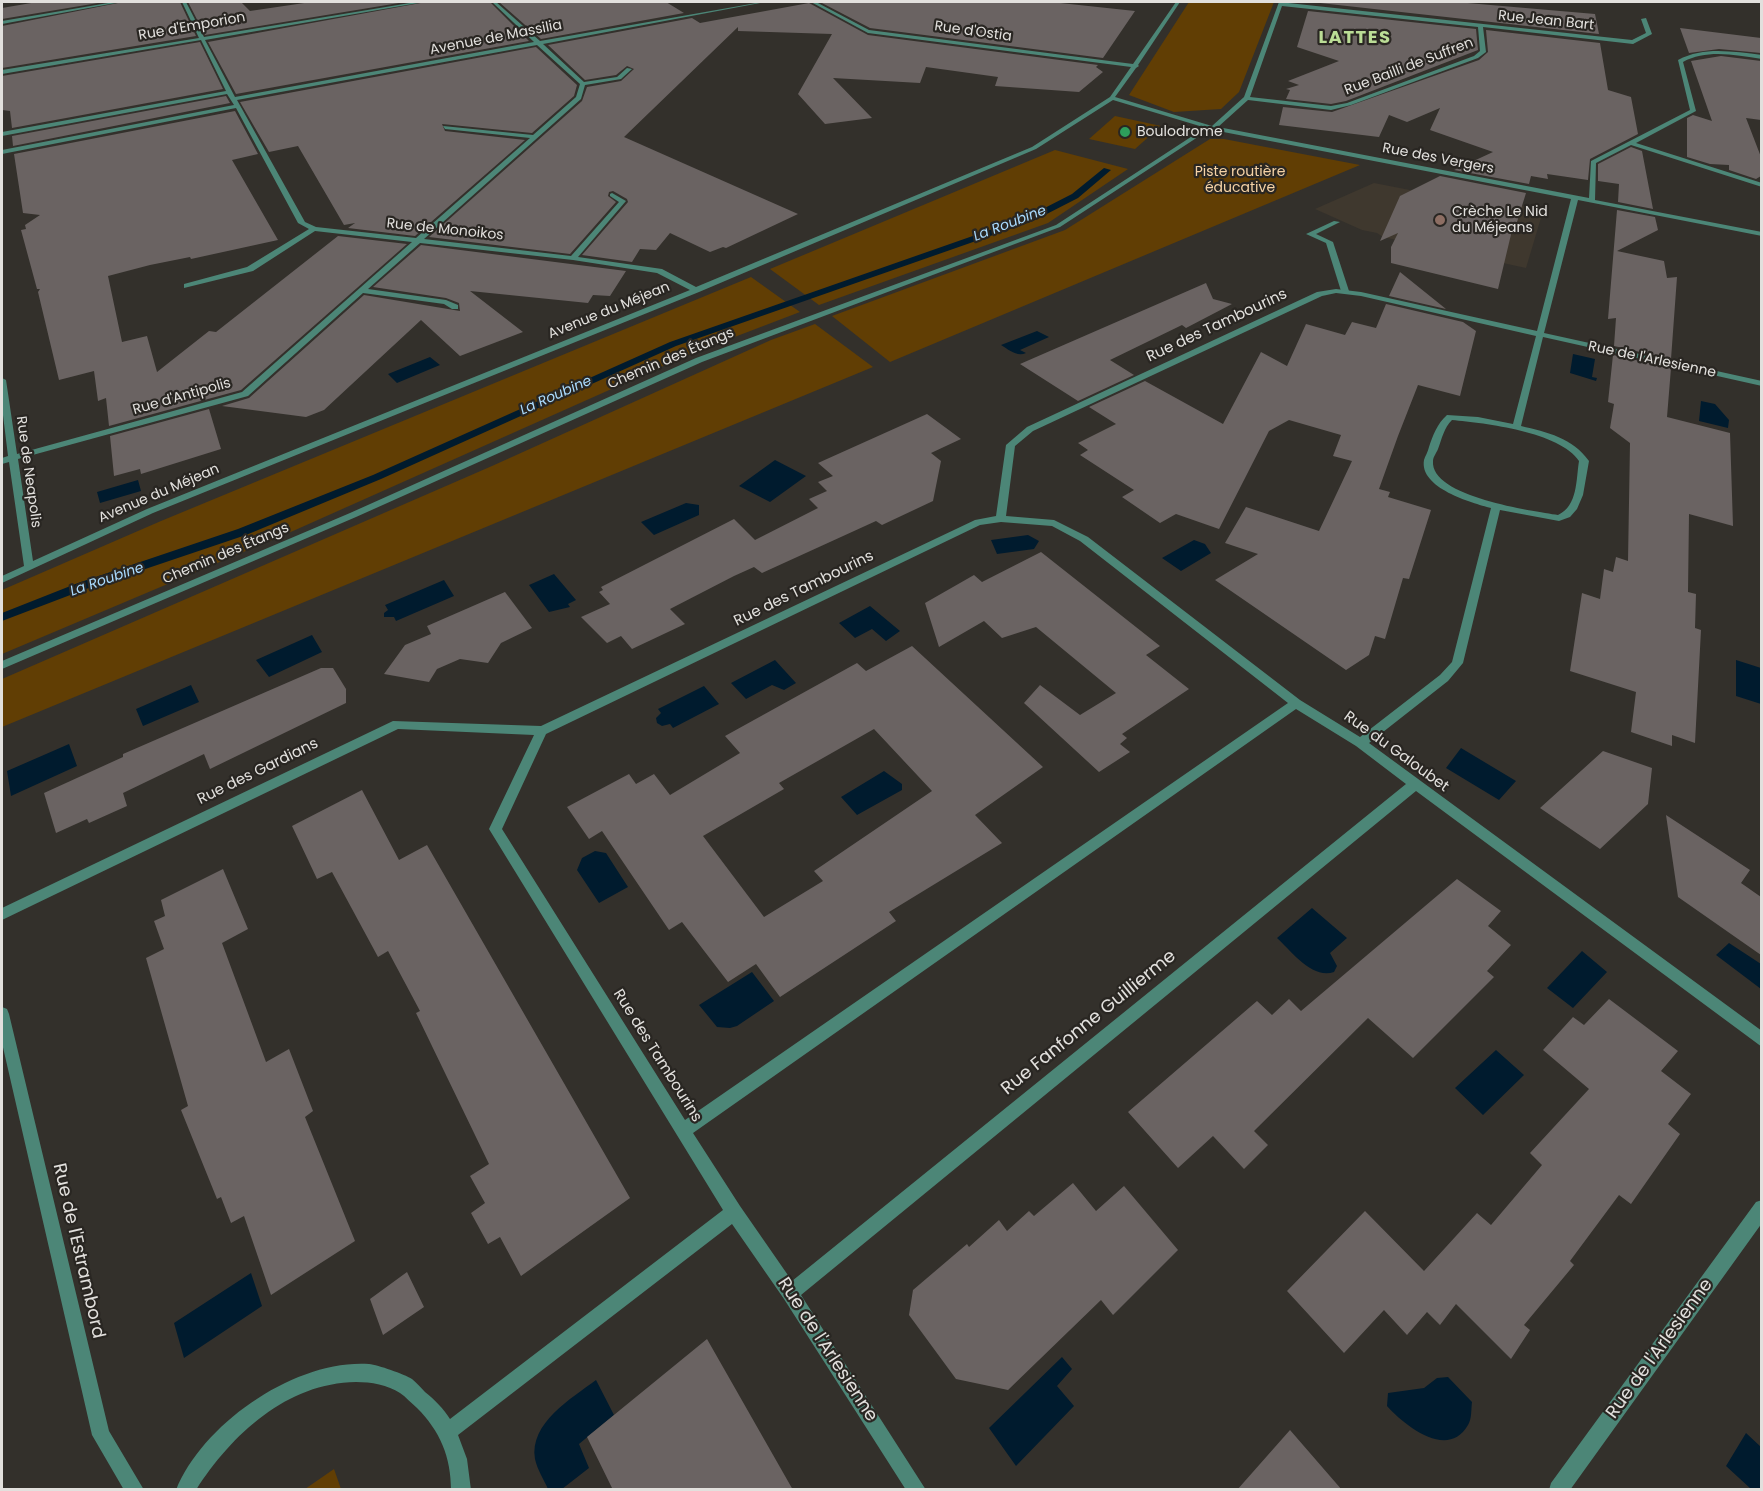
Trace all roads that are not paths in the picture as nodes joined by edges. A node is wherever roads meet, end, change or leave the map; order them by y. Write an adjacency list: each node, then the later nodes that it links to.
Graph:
1 (119, 2): 10 (street)
2 (184, 2): 12 (street)
3 (422, 2): 12 (street, Rue d'Emporion)
4 (494, 2): 13 (street)
5 (760, 2): 13 (street, Avenue de Massilia)
6 (813, 2): 15 (street, Rue d'Ostia)
7 (1178, 2): 15 (street, Avenue du Méjean)
8 (1281, 3): 11 (street, Rue Jean Bart); 21 (street)
9 (1644, 19): 11 (street, Rue Jean Bart)
10 (2, 23)
11 (1480, 26): 21 (street, Rue Bailli de Suffren)
12 (203, 37): 17 (street, Rue d'Emporion); 19 (street)
13 (538, 43): 18 (street); 22 (street, Avenue de Massilia)
14 (1761, 57): 27 (street)
15 (1136, 66): 20 (street, Avenue du Méjean)
16 (629, 69): 18 (street)
17 (2, 72)
18 (583, 84): 26 (street, Rue d'Antipolis)
19 (229, 92): 22 (street); 25 (street)
20 (1112, 98): 24 (street, Rue des Vergers); 39 (street, Avenue du Méjean)
21 (1247, 98): 24 (street, Chemin des Étangs)
22 (237, 103): 28 (street, Avenue de Massilia); 34 (street)
23 (444, 127): 26 (street)
24 (1214, 128): 31 (street, Rue des Vergers); 52 (street, Chemin des Étangs)
25 (2, 134)
26 (534, 137): 36 (street, Rue d'Antipolis)
27 (1630, 143): 29 (street); 32 (street)
28 (2, 152)
29 (1761, 185)
30 (612, 195): 37 (street)
31 (1575, 198): 32 (street, Rue des Vergers); 43 (street)
32 (1592, 202): 35 (street, Rue des Vergers)
33 (1336, 222): 41 (street)
34 (314, 229): 36 (street, Rue de Monoikos); 38 (street)
35 (1761, 234)
36 (417, 240): 37 (street, Rue de Monoikos); 40 (street, Rue d'Antipolis)
37 (573, 258): 39 (street, Rue de Monoikos)
38 (187, 286)
39 (696, 290): 50 (street, Avenue du Méjean)
40 (362, 291): 42 (street); 47 (street, Rue d'Antipolis)
41 (1346, 291): 43 (street, Rue des Tambourins); 49 (street, Rue des Tambourins)
42 (455, 307)
43 (1542, 337): 45 (street, Rue de l'Arlesienne); 46 (street)
44 (2, 380): 47 (street, Rue de Neapolis)
45 (1761, 384)
46 (1516, 428): 48 (street); 48 (street)
47 (7, 460): 50 (street, Rue de Neapolis)
48 (1496, 508): 55 (street)
49 (1001, 519): 53 (street, Rue du Galoubet); 54 (street, Rue des Tambourins)
50 (29, 568): 51 (street, Avenue du Méjean)
51 (2, 580)
52 (2, 665)
53 (1296, 703): 55 (street, Rue du Galoubet); 60 (street)
54 (542, 731): 57 (street, Rue des Gardians); 60 (street, Rue des Tambourins)
55 (1360, 743): 56 (street, Rue du Galoubet)
56 (1414, 785): 59 (street, Rue du Galoubet); 63 (street, Rue Fanfonne Guillierme)
57 (2, 914)
58 (2, 1014): 65 (street, Rue de l'Estrambord)
59 (1761, 1040)
60 (685, 1129): 62 (street, Rue des Tambourins)
61 (1761, 1208): 69 (street, Rue de l'Arlesienne)
62 (734, 1212): 63 (street, Rue de l'Arlesienne); 64 (street)
63 (790, 1293): 68 (street, Rue de l'Arlesienne)
64 (449, 1431): 66 (street); 67 (street)
65 (135, 1490)
66 (185, 1490)
67 (461, 1490)
68 (917, 1490)
69 (1558, 1490)

